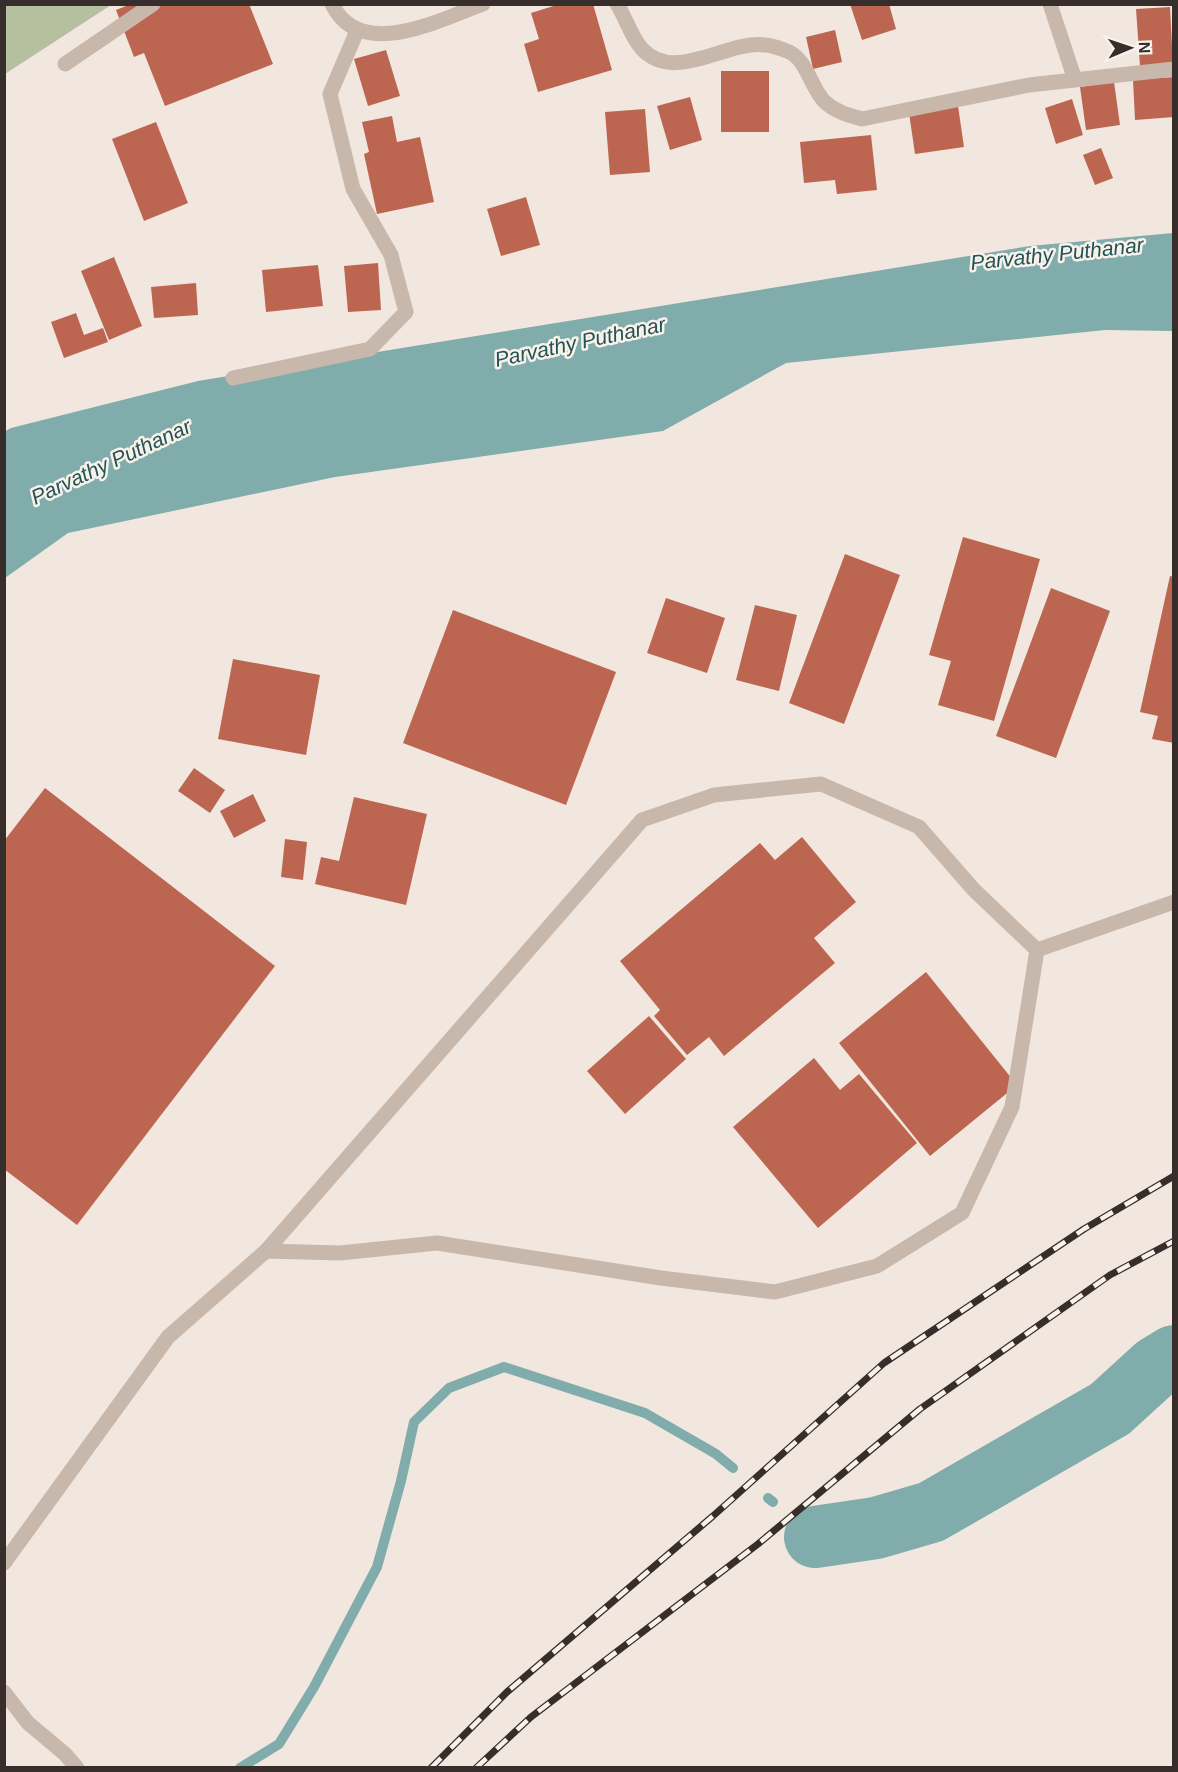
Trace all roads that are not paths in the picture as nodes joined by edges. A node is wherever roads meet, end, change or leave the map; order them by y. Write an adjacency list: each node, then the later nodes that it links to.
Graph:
1 (153, 4): 7 (street)
2 (332, 4): 6 (street)
3 (483, 4): 6 (street)
4 (1050, 4): 9 (street)
5 (622, 6): 9 (street)
6 (357, 31): 10 (street)
7 (65, 64)
8 (1173, 69): 9 (street)
9 (1075, 80)
10 (234, 378)
11 (1173, 902): 12 (street)
12 (1036, 950): 13 (street); 13 (street)
13 (266, 1251): 14 (street)
14 (4, 1563)
15 (4, 1692): 16 (street)
16 (77, 1767)

